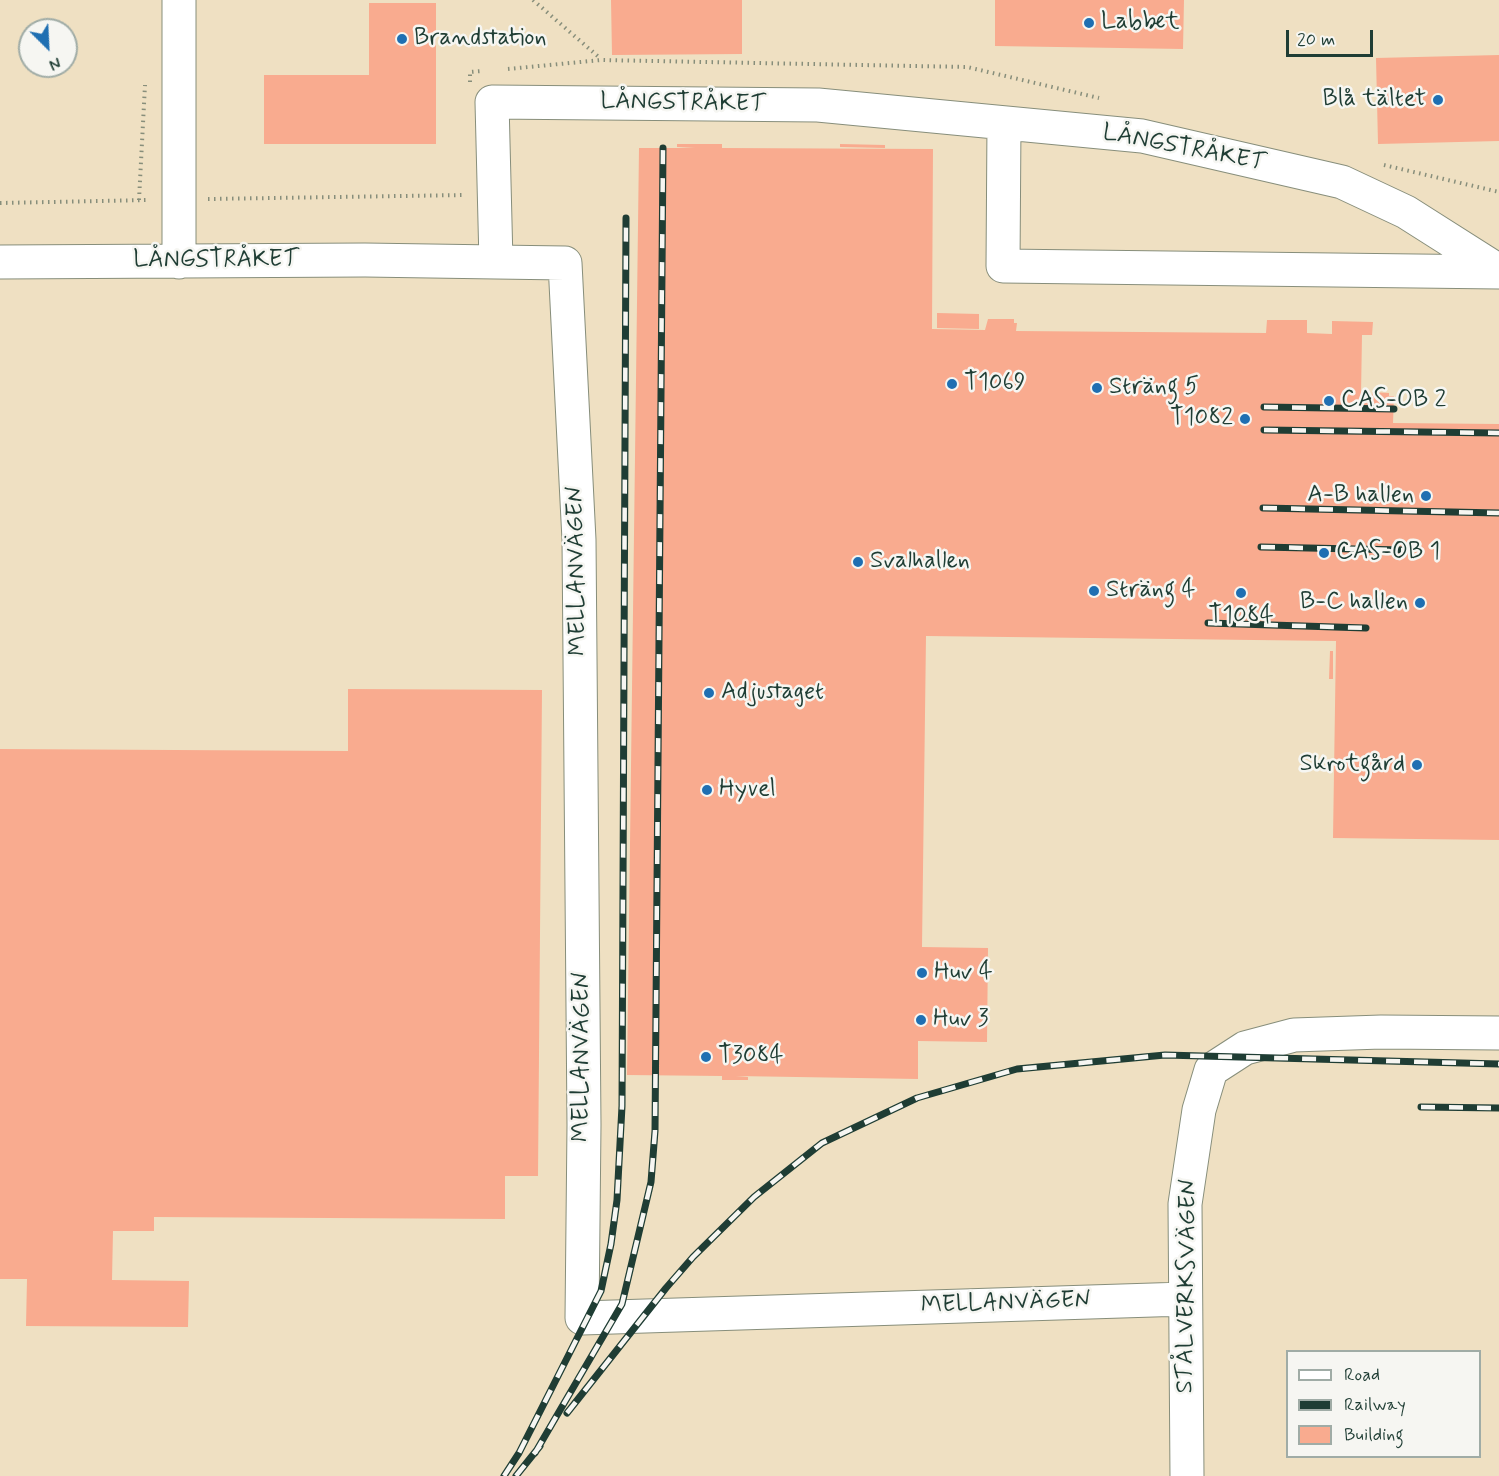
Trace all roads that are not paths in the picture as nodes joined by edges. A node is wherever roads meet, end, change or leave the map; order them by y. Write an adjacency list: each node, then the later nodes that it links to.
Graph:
1 (179, 0): 4 (street)
2 (1004, 123): 5 (street, LÅNGSTRÅKET); 6 (street, LÅNGSTRÅKET); 6 (street)
3 (0, 262): 4 (street, LÅNGSTRÅKET)
4 (179, 262): 5 (street, LÅNGSTRÅKET)
5 (496, 262): 8 (street, MELLANVÄGEN)
6 (1499, 272)
7 (1499, 1033): 8 (street, STÅLVERKSVÄGEN)
8 (1185, 1299): 9 (street, STÅLVERKSVÄGEN)
9 (1187, 1476)

